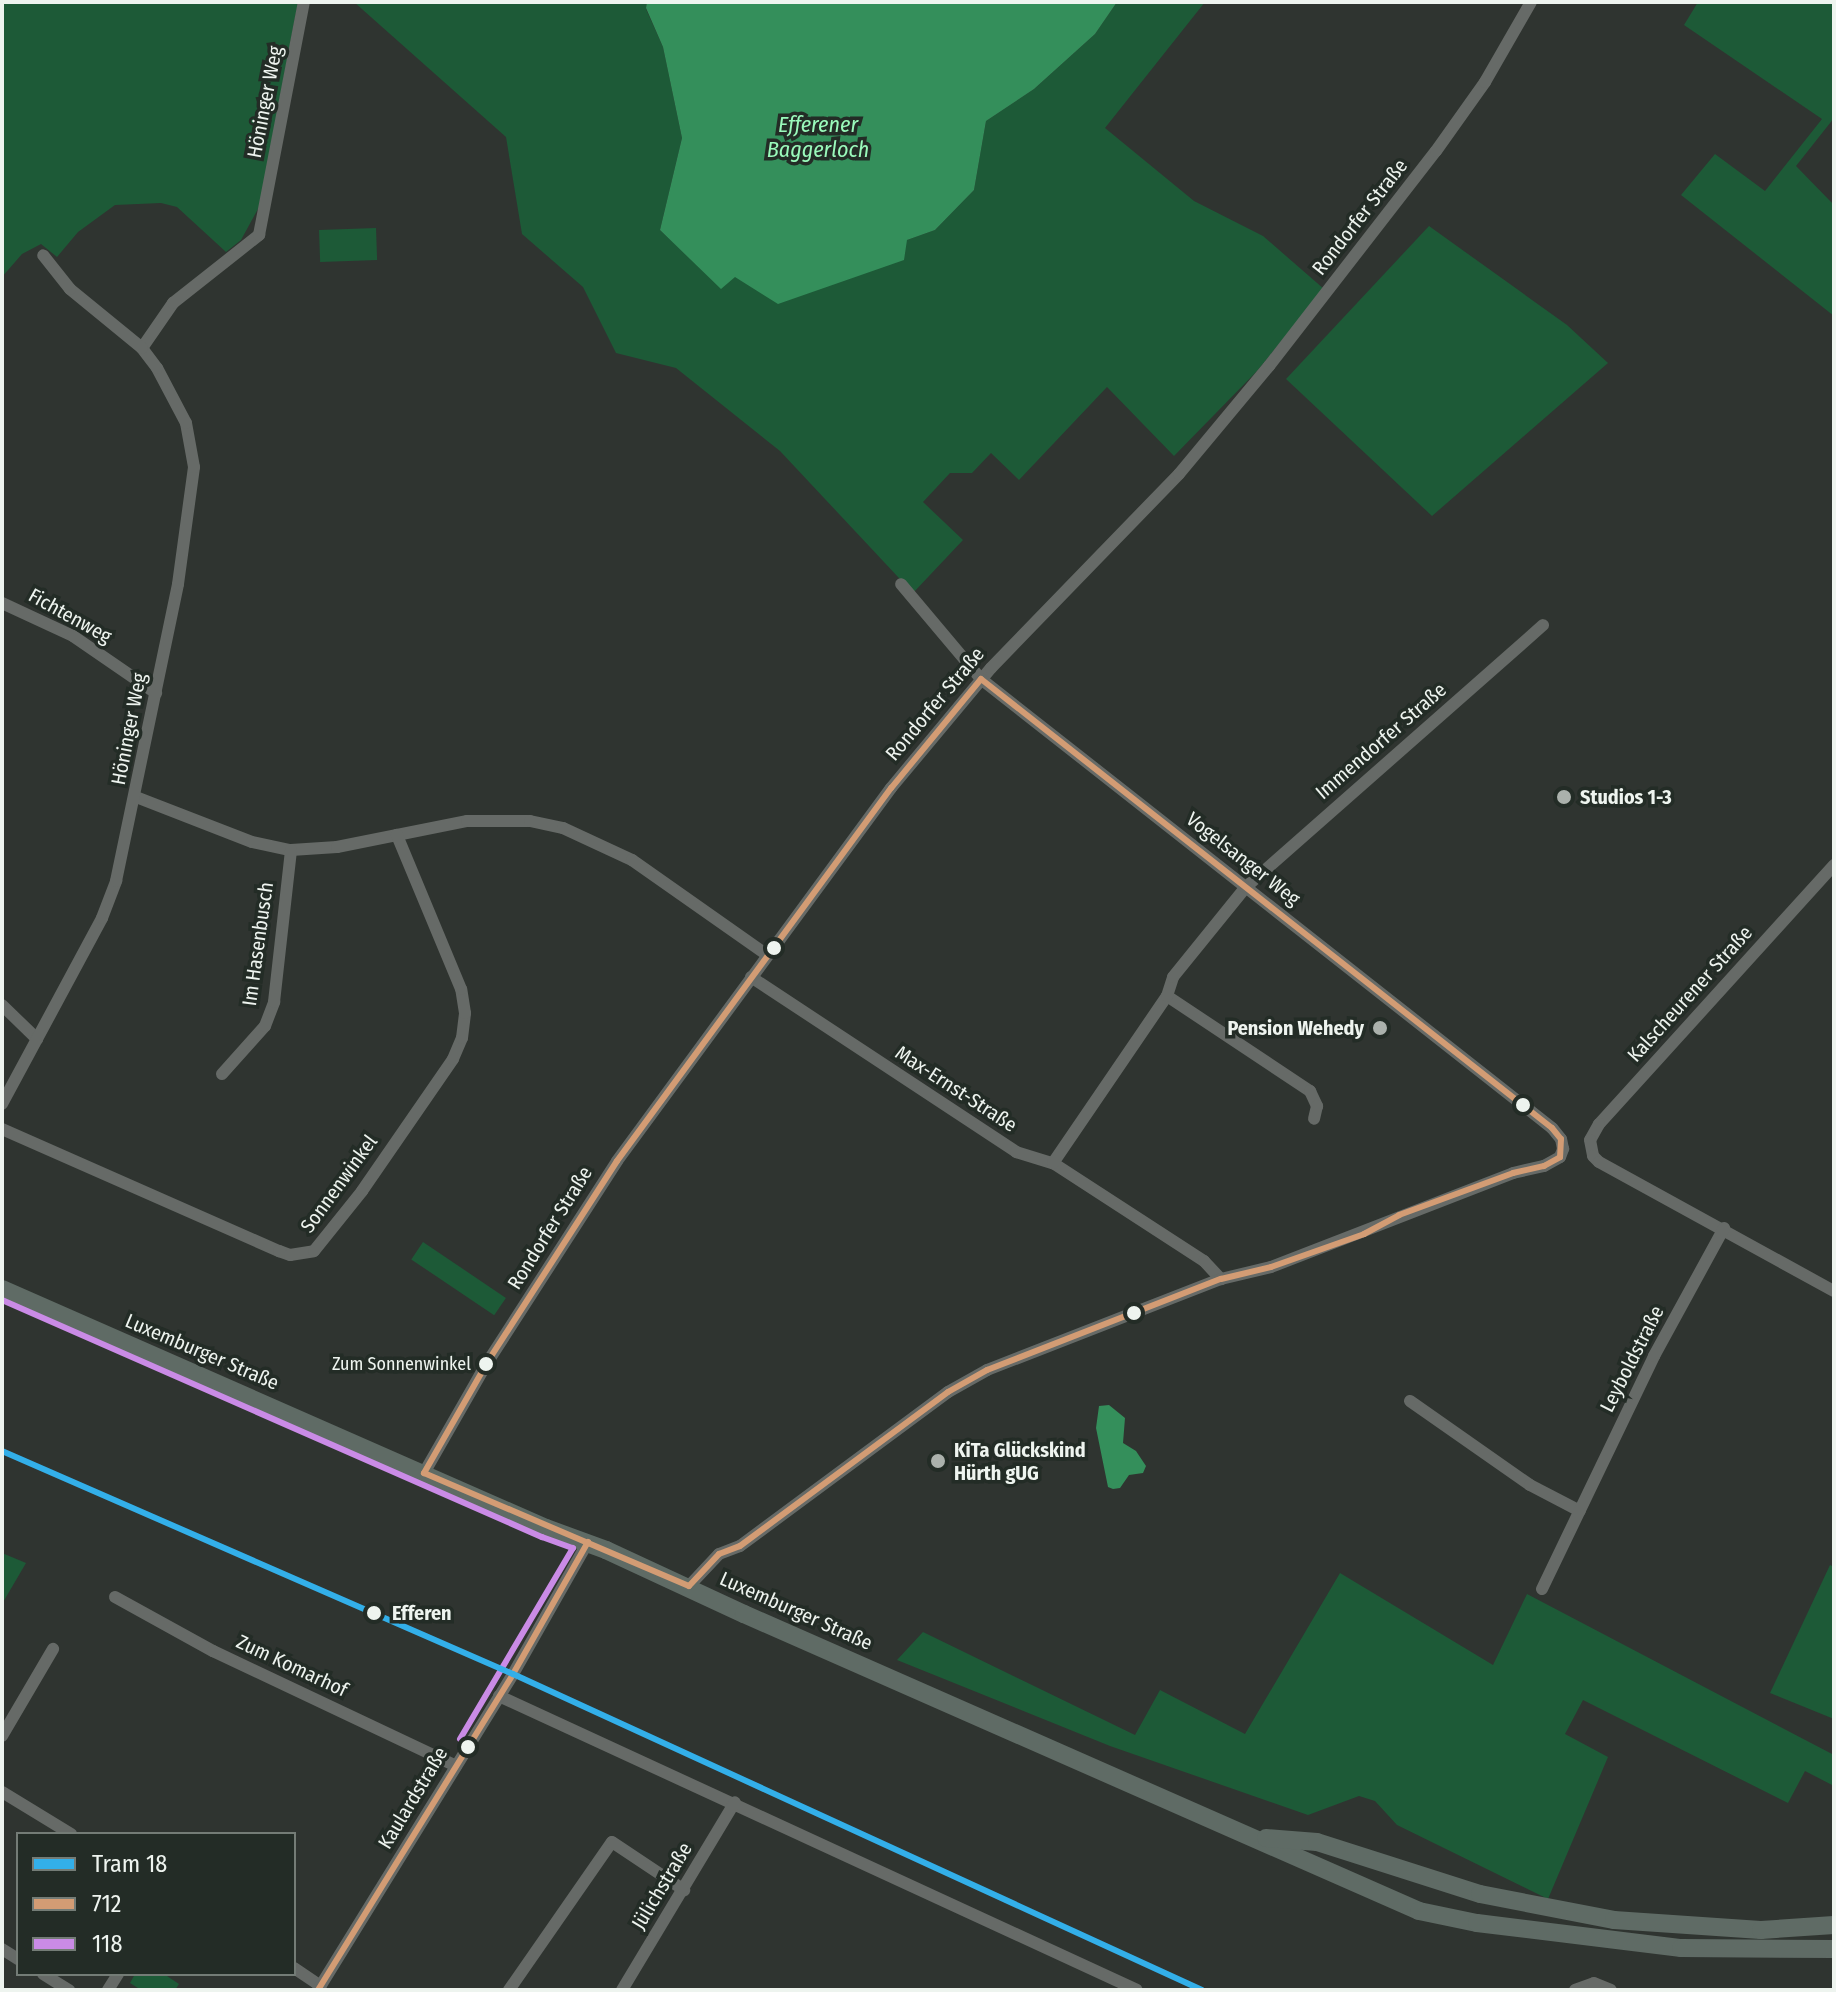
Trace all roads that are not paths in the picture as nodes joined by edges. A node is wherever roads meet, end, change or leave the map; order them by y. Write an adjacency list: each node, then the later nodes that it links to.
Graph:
1 (304, 2): 4 (street, Höninger Weg)
2 (1531, 2): 8 (street, Rondorfer Straße)
3 (43, 255): 4 (street, Höninger Weg)
4 (142, 348): 9 (street, Höninger Weg)
5 (901, 584): 8 (street, Vogelsanger Weg)
6 (2, 603): 9 (street, Fichtenweg)
7 (1543, 625): 14 (street, Immendorfer Straße)
8 (981, 679): 14 (street, Vogelsanger Weg); 15 (street, Rondorfer Straße)
9 (156, 693): 10 (street, Höninger Weg)
10 (136, 797): 12 (street); 19 (street, Höninger Weg)
11 (397, 835): 12 (street); 15 (street); 23 (street, Sonnenwinkel)
12 (291, 850): 20 (street, Im Hasenbusch)
13 (1834, 865): 25 (street, Kalscheurener Straße)
14 (1246, 887): 17 (street, Immendorfer Straße); 26 (street, Vogelsanger Weg)
15 (767, 955): 16 (street, Rondorfer Straße)
16 (751, 977): 24 (street, Max-Ernst-Straße); 30 (street, Rondorfer Straße)
17 (1167, 996): 22 (street); 24 (street, Immendorfer Straße)
18 (2, 1005): 19 (street)
19 (37, 1039): 21 (street, Höninger Weg)
20 (222, 1074)
21 (2, 1104)
22 (1314, 1119)
23 (2, 1129)
24 (1053, 1163): 26 (street, Max-Ernst-Straße)
25 (1724, 1228): 28 (street); 31 (street, Leyboldstraße)
26 (1221, 1279): 33 (street)
27 (2, 1289): 30 (main road, Luxemburger Straße)
28 (1834, 1291)
29 (1410, 1401): 31 (street)
30 (424, 1473): 32 (main road, Luxemburger Straße)
31 (1580, 1511): 34 (street, Leyboldstraße)
32 (588, 1542): 33 (main road, Luxemburger Straße); 37 (street, Kaulardstraße)
33 (689, 1586): 43 (main road, Luxemburger Straße)
34 (1542, 1589)
35 (115, 1597): 39 (street, Zum Komarhof)
36 (53, 1649): 38 (street)
37 (499, 1696): 39 (street, Kaulardstraße); 41 (street)
38 (2, 1736)
39 (456, 1766): 49 (street, Kaulardstraße)
40 (2, 1792): 42 (street)
41 (735, 1802): 44 (street, Jülichstraße); 53 (street)
42 (68, 1832)
43 (1252, 1835): 45 (main road); 46 (main road, Luxemburger Straße)
44 (684, 1890): 51 (street); 52 (street, Jülichstraße)
45 (1834, 1925)
46 (1834, 1949)
47 (296, 1970): 49 (street)
48 (46, 1976): 50 (street)
49 (319, 1988)
50 (69, 1990)
51 (509, 1990)
52 (622, 1990)
53 (1137, 1990)
54 (1575, 1990): 55 (street)
55 (1611, 1990)

